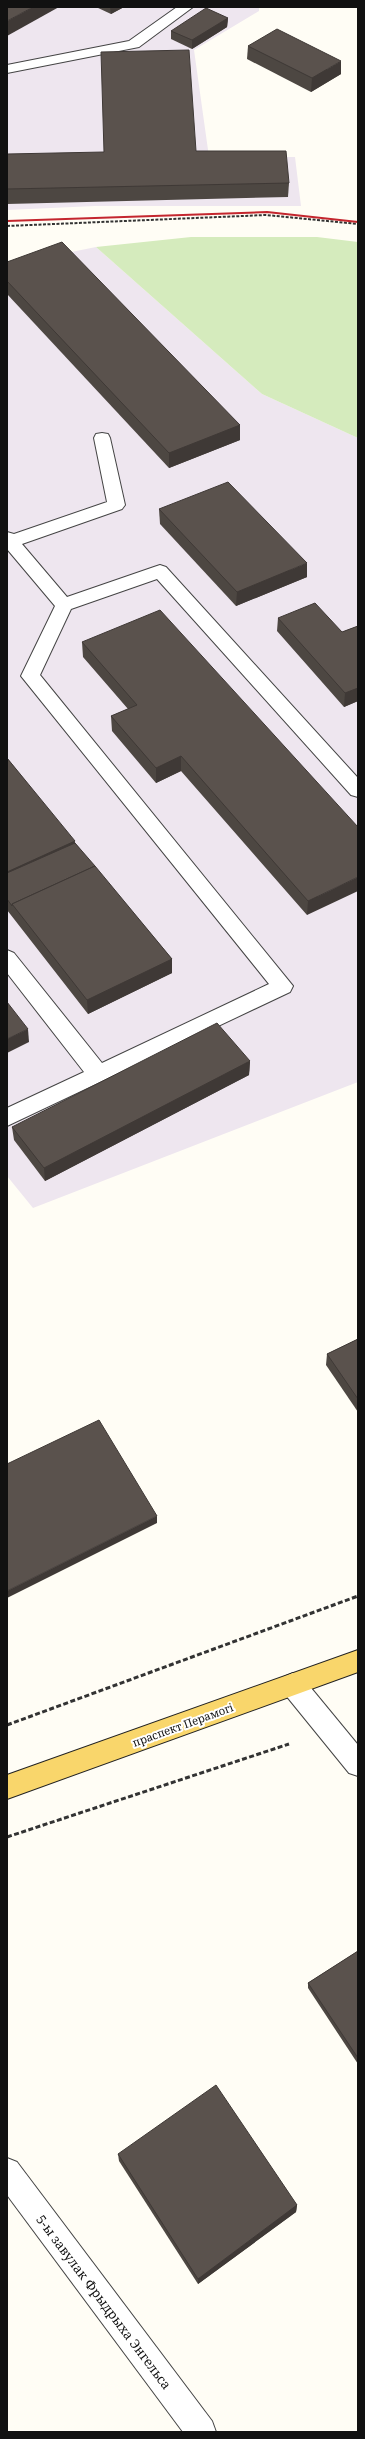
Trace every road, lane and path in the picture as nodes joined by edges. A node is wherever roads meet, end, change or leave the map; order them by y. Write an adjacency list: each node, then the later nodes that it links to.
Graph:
1 (186, 7): 2 (street)
2 (7, 69)
3 (358, 224): 4 (path)
4 (7, 226)
5 (102, 438): 6 (street)
6 (8, 540): 7 (street)
7 (64, 605): 8 (street); 10 (street)
8 (358, 790)
9 (7, 958): 10 (street)
10 (98, 1074): 11 (street)
11 (7, 1118)
12 (358, 1596): 15 (path)
13 (358, 1661): 14 (main road, праспект Перамогі)
14 (293, 1685): 16 (street); 18 (main road, праспект Перамогі)
15 (7, 1725)
16 (331, 1731): 17 (street); 19 (path)
17 (358, 1764)
18 (7, 1787)
19 (7, 1837)
20 (7, 2172): 21 (street, 5-ы завулак Фрыдрыха Энгельса)
21 (201, 2432)

